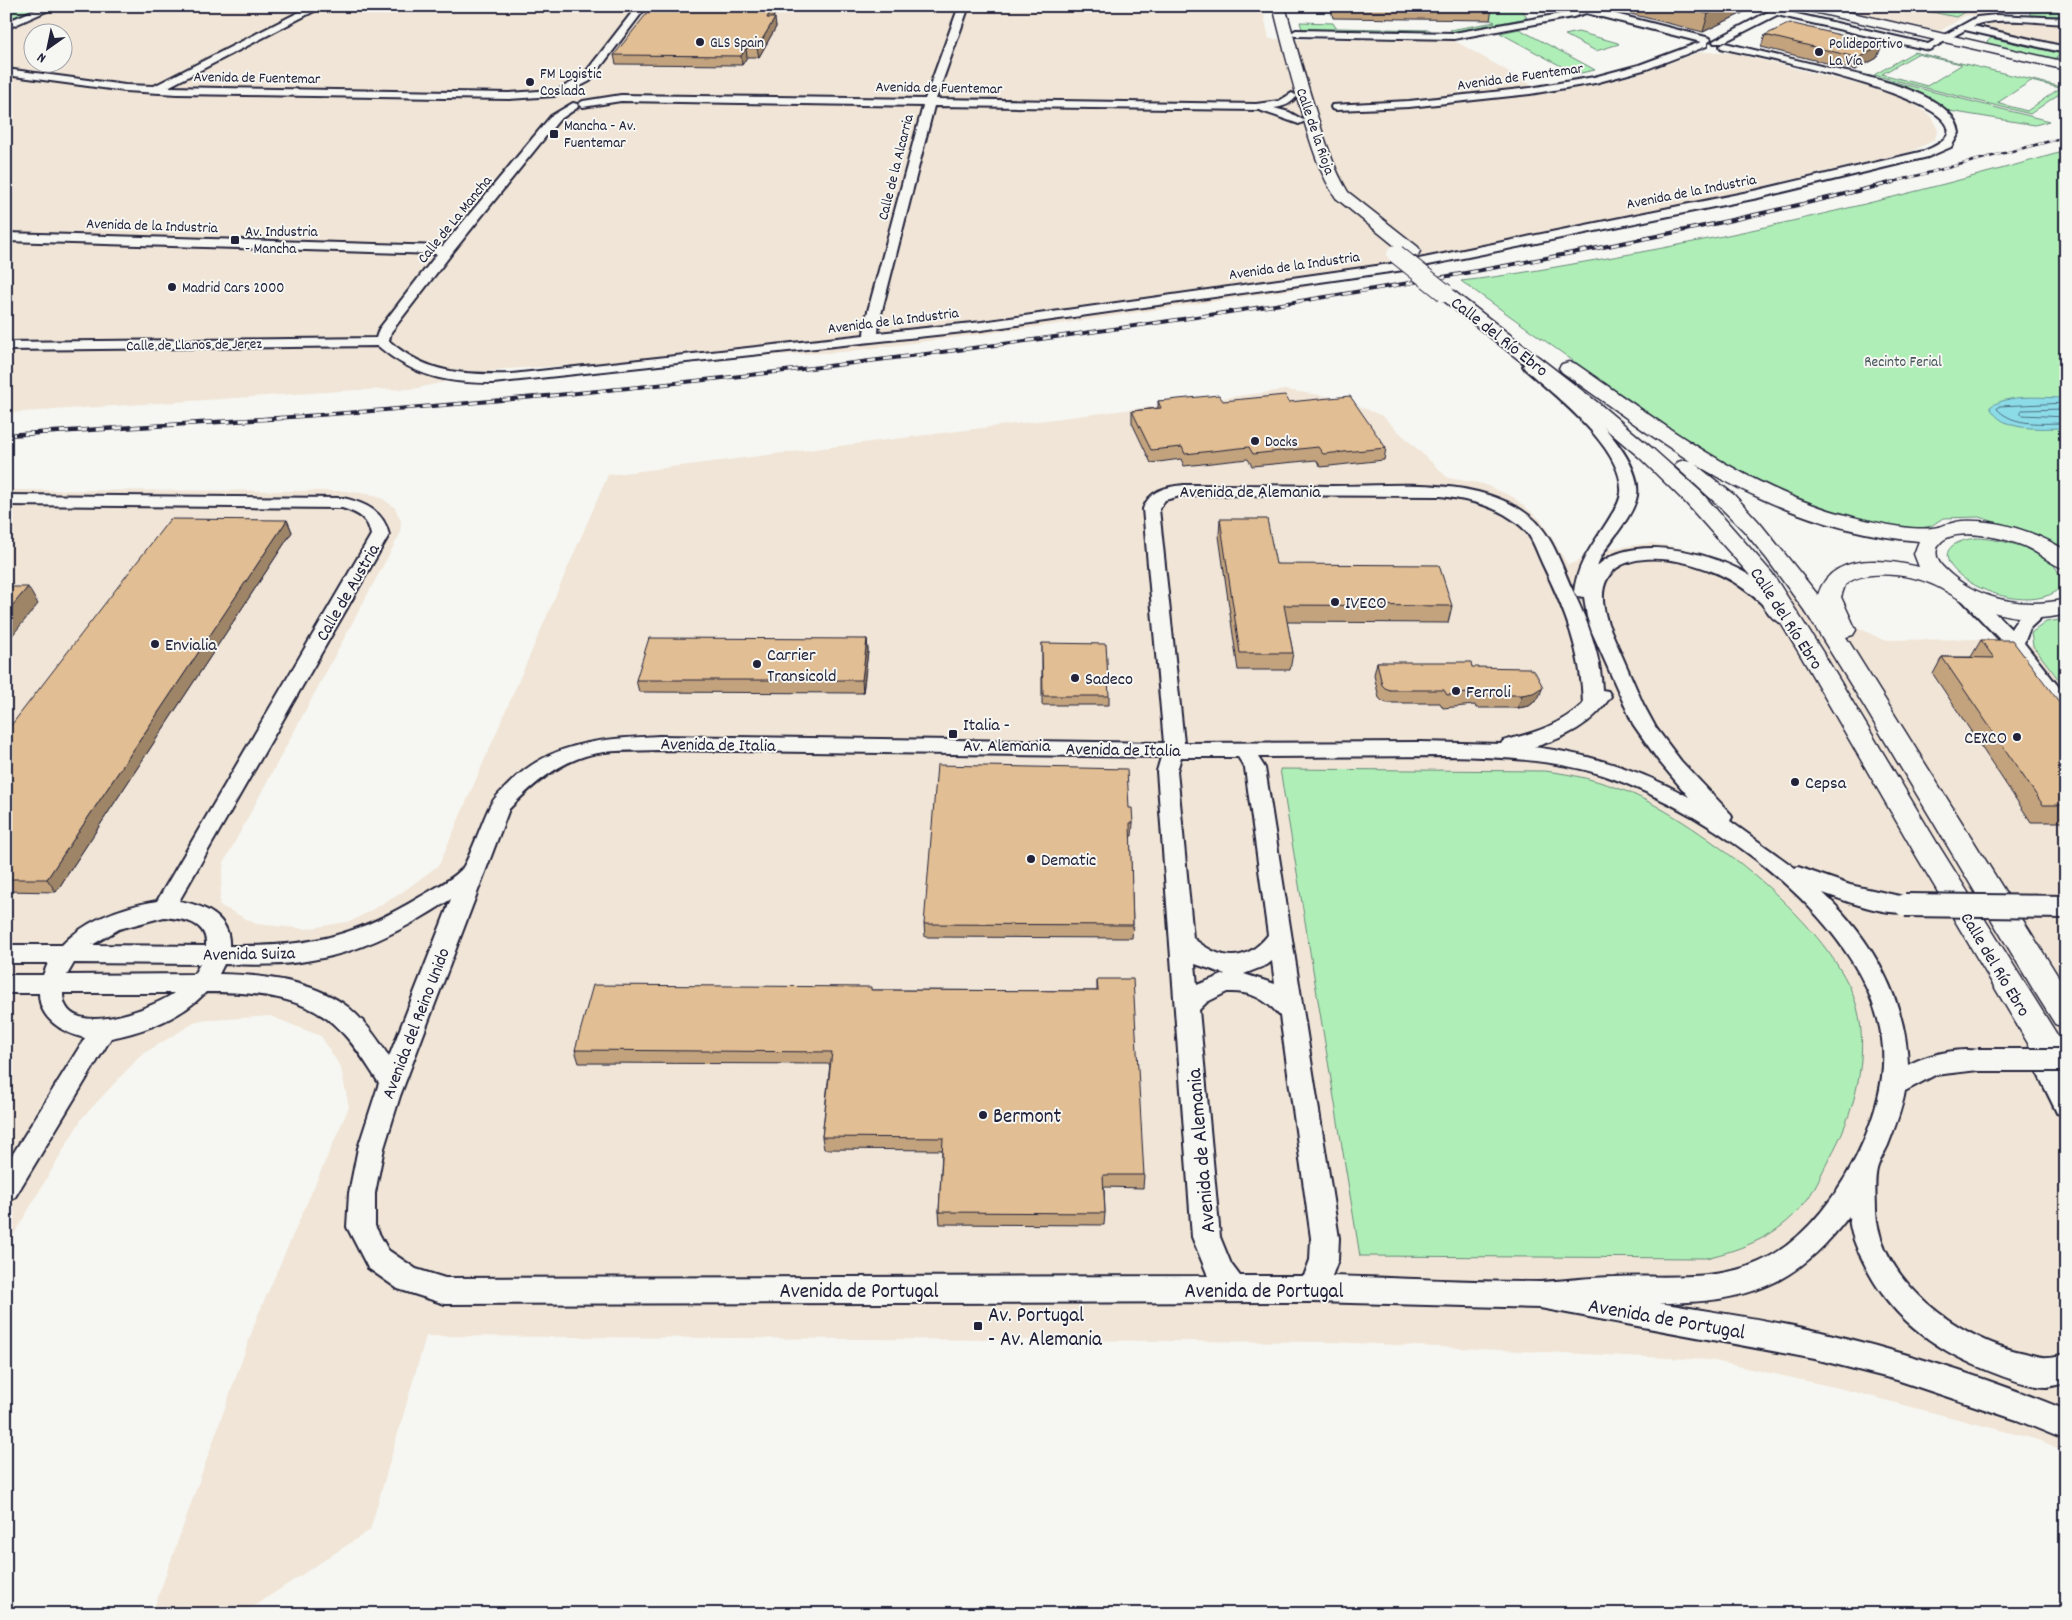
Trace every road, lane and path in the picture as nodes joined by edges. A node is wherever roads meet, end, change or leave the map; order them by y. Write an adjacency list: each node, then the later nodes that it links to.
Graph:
1 (53, 6): 14 (street)
2 (319, 6): 24 (street)
3 (642, 6): 23 (street)
4 (964, 6): 28 (street, Calle de la Alcarria)
5 (1268, 6): 25 (main road, Calle de la Rioja)
6 (1279, 6): 36 (main road, Calle de la Rioja)
7 (1787, 6): 11 (street)
8 (1805, 6): 12 (main road)
9 (1810, 6): 12 (main road)
10 (1592, 8): 16 (street); 18 (street)
11 (1776, 12): 17 (street); 19 (street)
12 (1855, 18): 17 (main road)
13 (2066, 20): 15 (street)
14 (6, 26)
15 (1963, 27): 17 (street); 20 (street)
16 (1296, 33)
17 (1944, 38): 21 (main road)
18 (1705, 42): 19 (street); 31 (street, Avenida de Fuentemar)
19 (1721, 43): 39 (street, Avenida de la Industria)
20 (2066, 50)
21 (2066, 66)
22 (6, 72): 24 (street, Avenida de Fuentemar)
23 (588, 89): 26 (street, Avenida de Fuentemar); 27 (street, Avenida de Fuentemar); 29 (street)
24 (156, 90): 26 (street, Avenida de Fuentemar)
25 (1292, 96): 30 (street, Avenida de Fuentemar); 33 (main road, Calle de la Rioja)
26 (554, 97): 29 (street); 32 (street)
27 (622, 98): 28 (street, Avenida de Fuentemar); 29 (street, Avenida de Fuentemar)
28 (929, 102): 30 (street, Avenida de Fuentemar); 39 (street, Calle de la Alcarria)
29 (578, 105): 32 (street, Calle de La Mancha)
30 (1256, 107): 33 (street, Avenida de Fuentemar)
31 (1336, 107)
32 (555, 118): 35 (street, Calle de La Mancha)
33 (1299, 121): 36 (main road, Calle de la Rioja)
34 (6, 237): 35 (street, Avenida de la Industria)
35 (447, 250): 40 (street, Calle de La Mancha)
36 (1404, 252): 37 (main road, Calle del Río Ebro, bridge)
37 (1453, 291): 38 (main road, Calle del Río Ebro); 42 (main road, Calle del Río Ebro)
38 (1501, 336): 51 (main road, Calle del Río Ebro); 52 (street)
39 (871, 339): 40 (street, Avenida de la Industria)
40 (382, 342): 41 (street, Calle de Llanos de Jerez)
41 (6, 346)
42 (1559, 361): 44 (main road); 58 (main road, Calle del Río Ebro)
43 (6, 500): 63 (street, Calle de Austria)
44 (1935, 536): 45 (main road); 46 (main road)
45 (2061, 555)
46 (1943, 580): 47 (main road); 58 (main road)
47 (1966, 595): 49 (main road); 50 (street)
48 (2066, 606): 49 (main road)
49 (2039, 611): 50 (street)
50 (2014, 643): 53 (street)
51 (1813, 656): 59 (street); 66 (main road, Calle del Río Ebro)
52 (1593, 707): 55 (street); 56 (street, Avenida de Alemania)
53 (2066, 710)
54 (1243, 749): 55 (street, Avenida de Italia); 56 (street, Avenida de Italia); 64 (street)
55 (1495, 749): 59 (street)
56 (1175, 750): 57 (street, Avenida de Italia); 65 (street, Avenida de Alemania)
57 (572, 752): 61 (street, Avenida del Reino Unido)
58 (1914, 767): 75 (main road, Calle del Río Ebro)
59 (1743, 840): 60 (street)
60 (1784, 870): 62 (street, bridge); 80 (street)
61 (472, 874): 69 (street, Avenida Suiza); 79 (street, Avenida del Reino Unido)
62 (2066, 907)
63 (164, 908): 67 (street); 69 (street)
64 (1280, 936): 65 (street); 74 (street)
65 (1182, 942): 73 (street, Avenida de Alemania)
66 (1985, 946): 78 (main road, Calle del Río Ebro); 81 (street)
67 (68, 953): 68 (street, Avenida Suiza); 69 (street, Avenida Suiza); 72 (street)
68 (6, 954)
69 (216, 955): 70 (street)
70 (200, 983): 72 (street, Avenida Suiza); 76 (street); 79 (street, Avenida Suiza)
71 (6, 984): 72 (street, Avenida Suiza)
72 (50, 984): 76 (street)
73 (1187, 1006): 74 (street); 84 (street, Avenida de Alemania)
74 (1292, 1014): 85 (street)
75 (2066, 1015)
76 (102, 1029): 83 (street)
77 (2066, 1060): 80 (street, bridge)
78 (2066, 1077)
79 (392, 1082): 86 (street, Avenida del Reino Unido)
80 (1895, 1084): 82 (street)
81 (2066, 1105)
82 (1864, 1170): 87 (street); 88 (street)
83 (6, 1189)
84 (1233, 1289): 85 (street, Avenida de Portugal); 86 (street, Avenida de Portugal)
85 (1313, 1289): 87 (street, Avenida de Portugal)
86 (445, 1291)
87 (1540, 1295): 89 (street, Avenida de Portugal)
88 (2066, 1368)
89 (2066, 1425)

